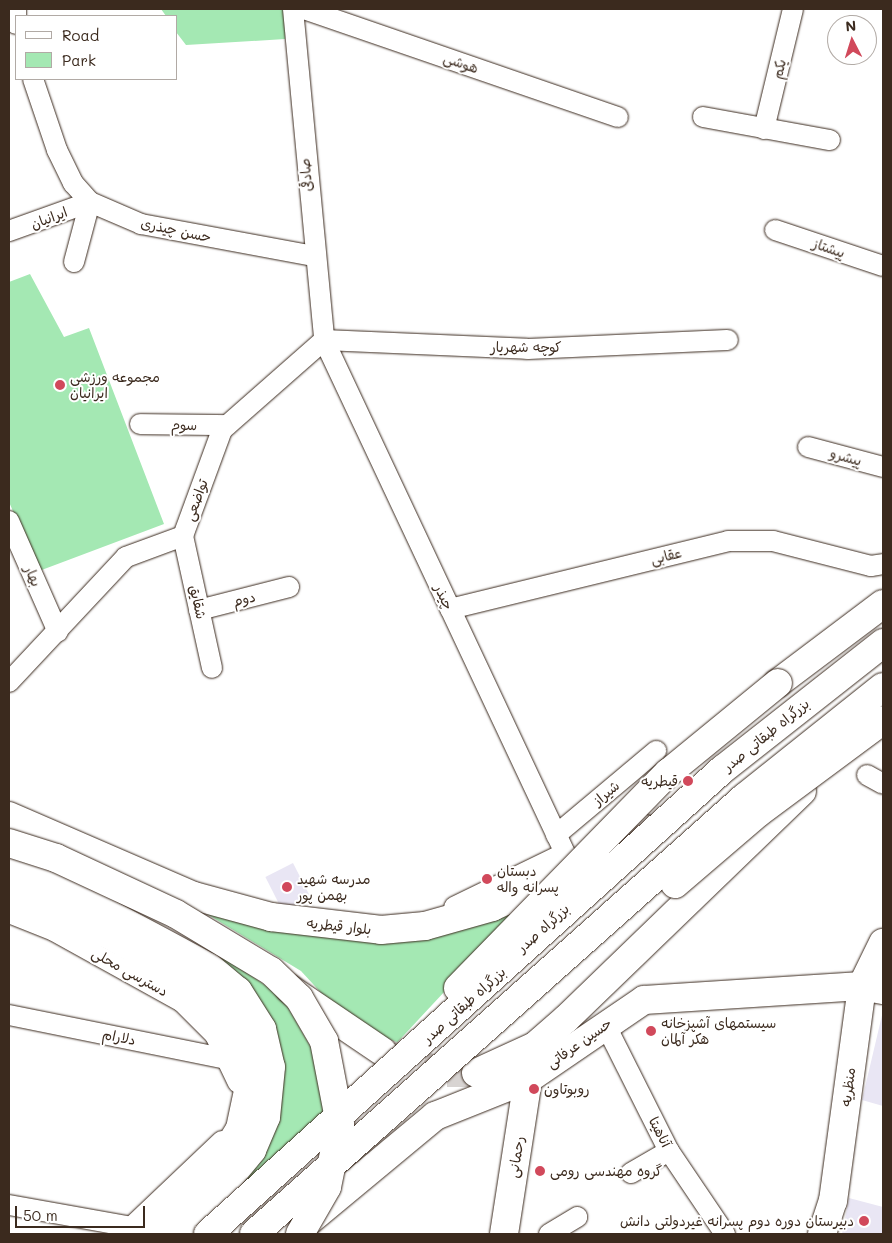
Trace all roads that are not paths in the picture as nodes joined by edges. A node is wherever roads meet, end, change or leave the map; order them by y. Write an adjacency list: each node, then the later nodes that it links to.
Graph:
1 (293, 9): 12 (street, صادقی)
2 (304, 9): 5 (street, هوشی)
3 (793, 9): 7 (street, یکم)
4 (32, 80): 9 (street, حسن چیذری)
5 (618, 117)
6 (703, 117): 7 (street)
7 (764, 129): 8 (street)
8 (830, 140)
9 (90, 202): 11 (street, ایرانیان); 12 (street, حسن چیذری); 13 (street)
10 (775, 230): 14 (street, پیشتاز)
11 (9, 231)
12 (313, 256): 15 (street, صادقی)
13 (74, 262)
14 (883, 266)
15 (324, 340): 16 (street, کوچه شهریار); 18 (street, تواضعی); 26 (street, چیذر)
16 (728, 340)
17 (140, 424): 18 (street, سوم)
18 (227, 425): 22 (street, تواضعی)
19 (808, 447): 20 (street, پیشرو)
20 (883, 467)
21 (9, 521): 29 (street, بهار)
22 (183, 536): 27 (street, شقایق); 29 (street, تواضعی)
23 (883, 564): 26 (street, عقابی)
24 (289, 588): 27 (street, دوم)
25 (883, 604): 53 (main road, bridge)
26 (450, 609): 40 (street, چیذر)
27 (199, 610): 31 (street, شقایق)
28 (883, 627): 39 (main road, بزرگراه صدر)
29 (58, 632): 32 (street, تواضعی)
30 (883, 643): 53 (main road, بزرگراه طبقاتی صدر, bridge)
31 (212, 668)
32 (9, 682)
33 (883, 687): 49 (main road, bridge)
34 (883, 693): 64 (main road)
35 (883, 713): 54 (main road)
36 (883, 720): 49 (main road, bridge)
37 (656, 751): 40 (street, شیراز)
38 (9, 816): 46 (main road, بلوار قیطریه)
39 (664, 818): 46 (main road, بلوار قیطریه); 62 (main road, بزرگراه صدر)
40 (556, 835): 46 (street, چیذر)
41 (9, 843): 66 (main road, bridge)
42 (9, 870): 43 (main road)
43 (67, 890): 53 (main road); 61 (main road)
44 (9, 892): 60 (main road)
45 (9, 913): 52 (street, دسترسی محلی)
46 (349, 929)
47 (883, 943): 48 (main road, منظریه)
48 (872, 988): 51 (main road, حسین عرفاتی); 70 (main road, منظریه)
49 (509, 1009): 63 (main road, bridge)
50 (9, 1015): 52 (street, دلارام)
51 (605, 1024): 55 (main road, حسین عرفاتی); 56 (street, آناهیتا)
52 (228, 1059): 60 (street, دسترسی محلی)
53 (384, 1064): 62 (main road, بزرگراه طبقاتی صدر, bridge)
54 (476, 1073)
55 (528, 1079): 65 (main road, حسین عرفاتی); 67 (main road, رحمانی)
56 (669, 1151): 57 (street); 69 (street, آناهیتا)
57 (631, 1173)
58 (9, 1205): 60 (street)
59 (577, 1217): 68 (street)
60 (135, 1232)
61 (183, 1234)
62 (207, 1234)
63 (254, 1234)
64 (266, 1234)
65 (291, 1234)
66 (300, 1234)
67 (504, 1234)
68 (549, 1234)
69 (725, 1234)
70 (822, 1234)

